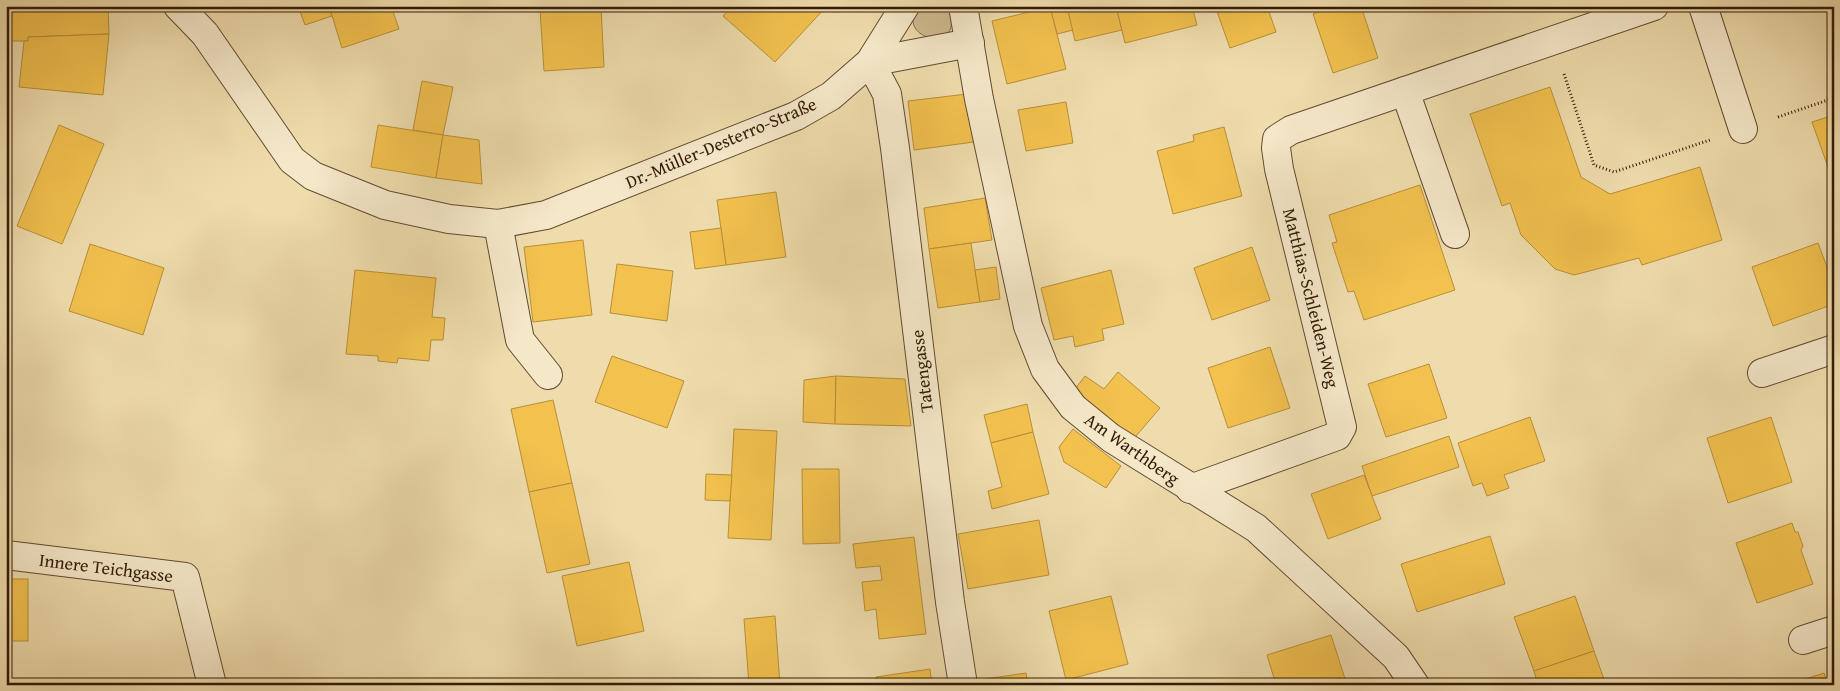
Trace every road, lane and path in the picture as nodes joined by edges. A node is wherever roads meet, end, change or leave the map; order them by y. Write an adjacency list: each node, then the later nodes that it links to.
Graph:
1 (178, 6): 12 (street, Dr.-Müller-Desterro-Straße)
2 (905, 6): 8 (street, Dr.-Müller-Desterro-Straße)
3 (963, 6): 7 (street, Am Warthberg)
4 (1654, 6): 6 (street, Matthias-Schleiden-Weg)
5 (1703, 6): 11 (street)
6 (1552, 41): 9 (street, Matthias-Schleiden-Weg); 11 (path)
7 (970, 43): 8 (street); 17 (street, Am Warthberg)
8 (870, 62): 12 (street, Dr.-Müller-Desterro-Straße); 22 (street, Tatengasse)
9 (1405, 92): 13 (street); 17 (street, Matthias-Schleiden-Weg)
10 (1834, 98): 11 (path)
11 (1743, 129)
12 (498, 224): 16 (street)
13 (1455, 234)
14 (1834, 349): 15 (street)
15 (1762, 373)
16 (548, 375)
17 (1190, 489): 23 (street, Am Warthberg)
18 (6, 555): 21 (street, Innere Teichgasse)
19 (1834, 630): 20 (street)
20 (1803, 640)
21 (212, 685)
22 (963, 685)
23 (1415, 685)

